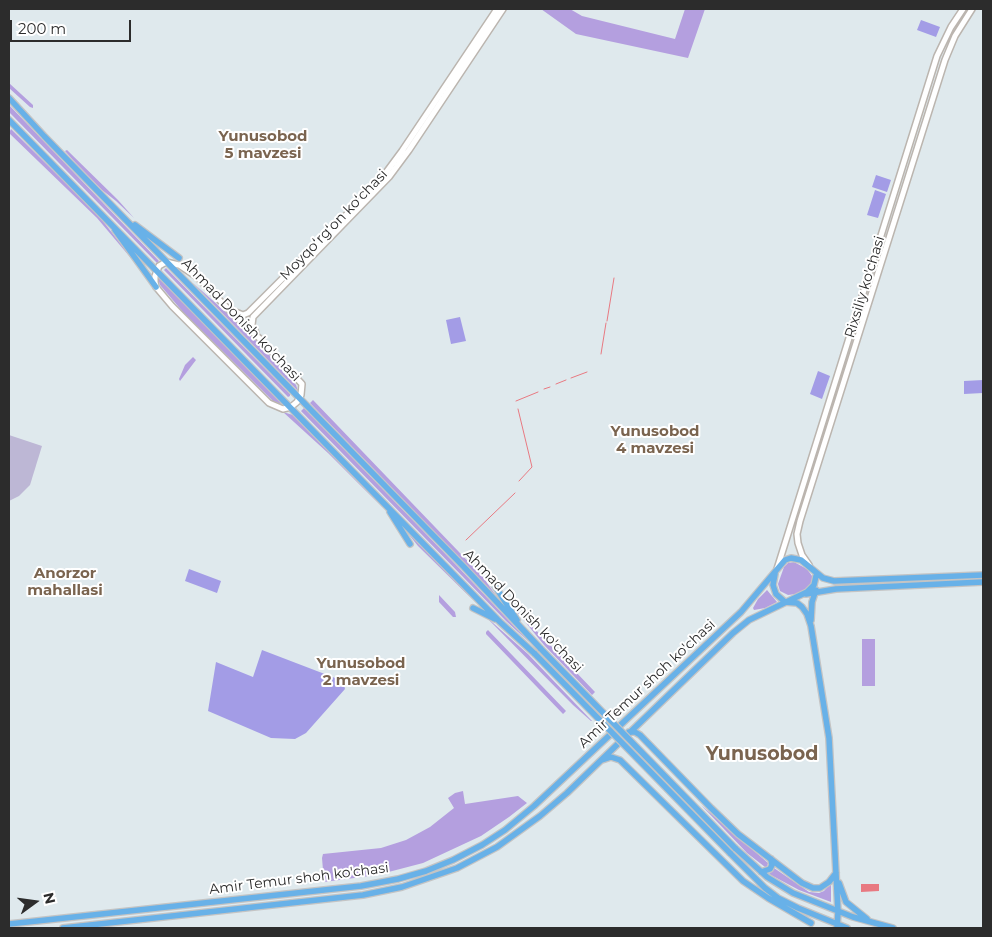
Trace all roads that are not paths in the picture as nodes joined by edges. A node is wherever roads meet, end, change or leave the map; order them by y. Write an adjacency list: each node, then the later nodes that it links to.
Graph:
1 (497, 9): 17 (main road, Moyqoʻrgʻon koʻchasi)
2 (503, 9): 18 (main road, Moyqoʻrgʻon koʻchasi)
3 (963, 9): 5 (main road, Rixsiliy ko'chasi)
4 (972, 9): 6 (main road, Rixsiliy ko'chasi)
5 (935, 63): 6 (main road); 11 (main road, Rixsiliy ko'chasi)
6 (943, 66): 12 (main road, Rixsiliy ko'chasi)
7 (9, 98): 10 (main road, Ahmad Donish ko'chasi)
8 (9, 120): 9 (main road, Ahmad Donish ko'chasi)
9 (102, 212): 15 (main road, Ahmad Donish ko'chasi); 16 (main road)
10 (120, 213): 13 (main road); 14 (main road, Ahmad Donish ko'chasi)
11 (876, 250): 12 (main road); 21 (main road, Rixsiliy ko'chasi)
12 (885, 252): 22 (main road, Rixsiliy ko'chasi)
13 (179, 258)
14 (166, 262): 15 (main road, Ahmad Donish ko'chasi); 17 (main road, Ahmad Donish ko'chasi); 19 (main road, Ahmad Donish ko'chasi)
15 (157, 270): 16 (main road, Ahmad Donish ko'chasi); 20 (main road, Ahmad Donish ko'chasi)
16 (156, 287): 20 (main road)
17 (223, 303): 18 (main road, Ahmad Donish ko'chasi)
18 (259, 338): 19 (main road, Ahmad Donish ko'chasi)
19 (300, 398): 20 (main road); 37 (main road, Ahmad Donish ko'chasi)
20 (291, 406): 23 (main road, Ahmad Donish ko'chasi)
21 (801, 489): 22 (main road); 26 (main road, Rixsiliy ko'chasi)
22 (810, 492): 25 (main road, Rixsiliy ko'chasi)
23 (384, 502): 24 (main road); 35 (main road, Ahmad Donish ko'chasi)
24 (410, 544)
25 (809, 565): 26 (main road, Amir Temur shoh ko'chasi); 27 (main road, Amir Temur shoh ko'chasi); 28 (main road)
26 (777, 569): 33 (main road); 38 (main road, Amir Temur shoh ko'chasi)
27 (983, 574)
28 (816, 576): 31 (main road); 32 (main road, Amir Temur shoh ko'chasi)
29 (491, 580): 37 (main road)
30 (983, 582): 31 (main road, Amir Temur shoh ko'chasi)
31 (815, 592): 32 (main road, Amir Temur shoh ko'chasi); 36 (main road)
32 (804, 594): 33 (main road, Amir Temur shoh ko'chasi)
33 (788, 602): 36 (main road); 39 (main road, Amir Temur shoh ko'chasi)
34 (473, 608): 35 (main road)
35 (500, 622): 49 (main road, Ahmad Donish ko'chasi, bridge)
36 (811, 626): 44 (main road)
37 (525, 632): 43 (main road, Ahmad Donish ko'chasi, bridge)
38 (672, 677): 39 (main road); 46 (main road, Amir Temur shoh ko'chasi)
39 (679, 685): 40 (main road, Amir Temur shoh ko'chasi)
40 (629, 732): 41 (main road, Amir Temur shoh ko'chasi); 42 (main road)
41 (598, 762): 45 (main road); 47 (main road, Amir Temur shoh ko'chasi)
42 (771, 859): 43 (main road); 44 (main road)
43 (761, 872): 51 (main road, Ahmad Donish ko'chasi)
44 (836, 873): 51 (main road); 53 (main road)
45 (743, 881): 49 (main road); 54 (main road)
46 (350, 887): 47 (main road); 48 (main road, Amir Temur shoh ko'chasi)
47 (352, 897): 50 (main road, Amir Temur shoh ko'chasi)
48 (252, 898): 50 (main road); 52 (main road, Amir Temur shoh ko'chasi)
49 (778, 898): 54 (main road); 55 (main road, Ahmad Donish ko'chasi)
50 (253, 908): 56 (main road, Amir Temur shoh ko'chasi)
51 (838, 912): 53 (main road, Ahmad Donish ko'chasi); 55 (main road)
52 (9, 924)
53 (876, 924): 58 (main road, Ahmad Donish ko'chasi)
54 (813, 926)
55 (834, 926): 57 (main road, Ahmad Donish ko'chasi)
56 (63, 928)
57 (847, 928)
58 (893, 928)

